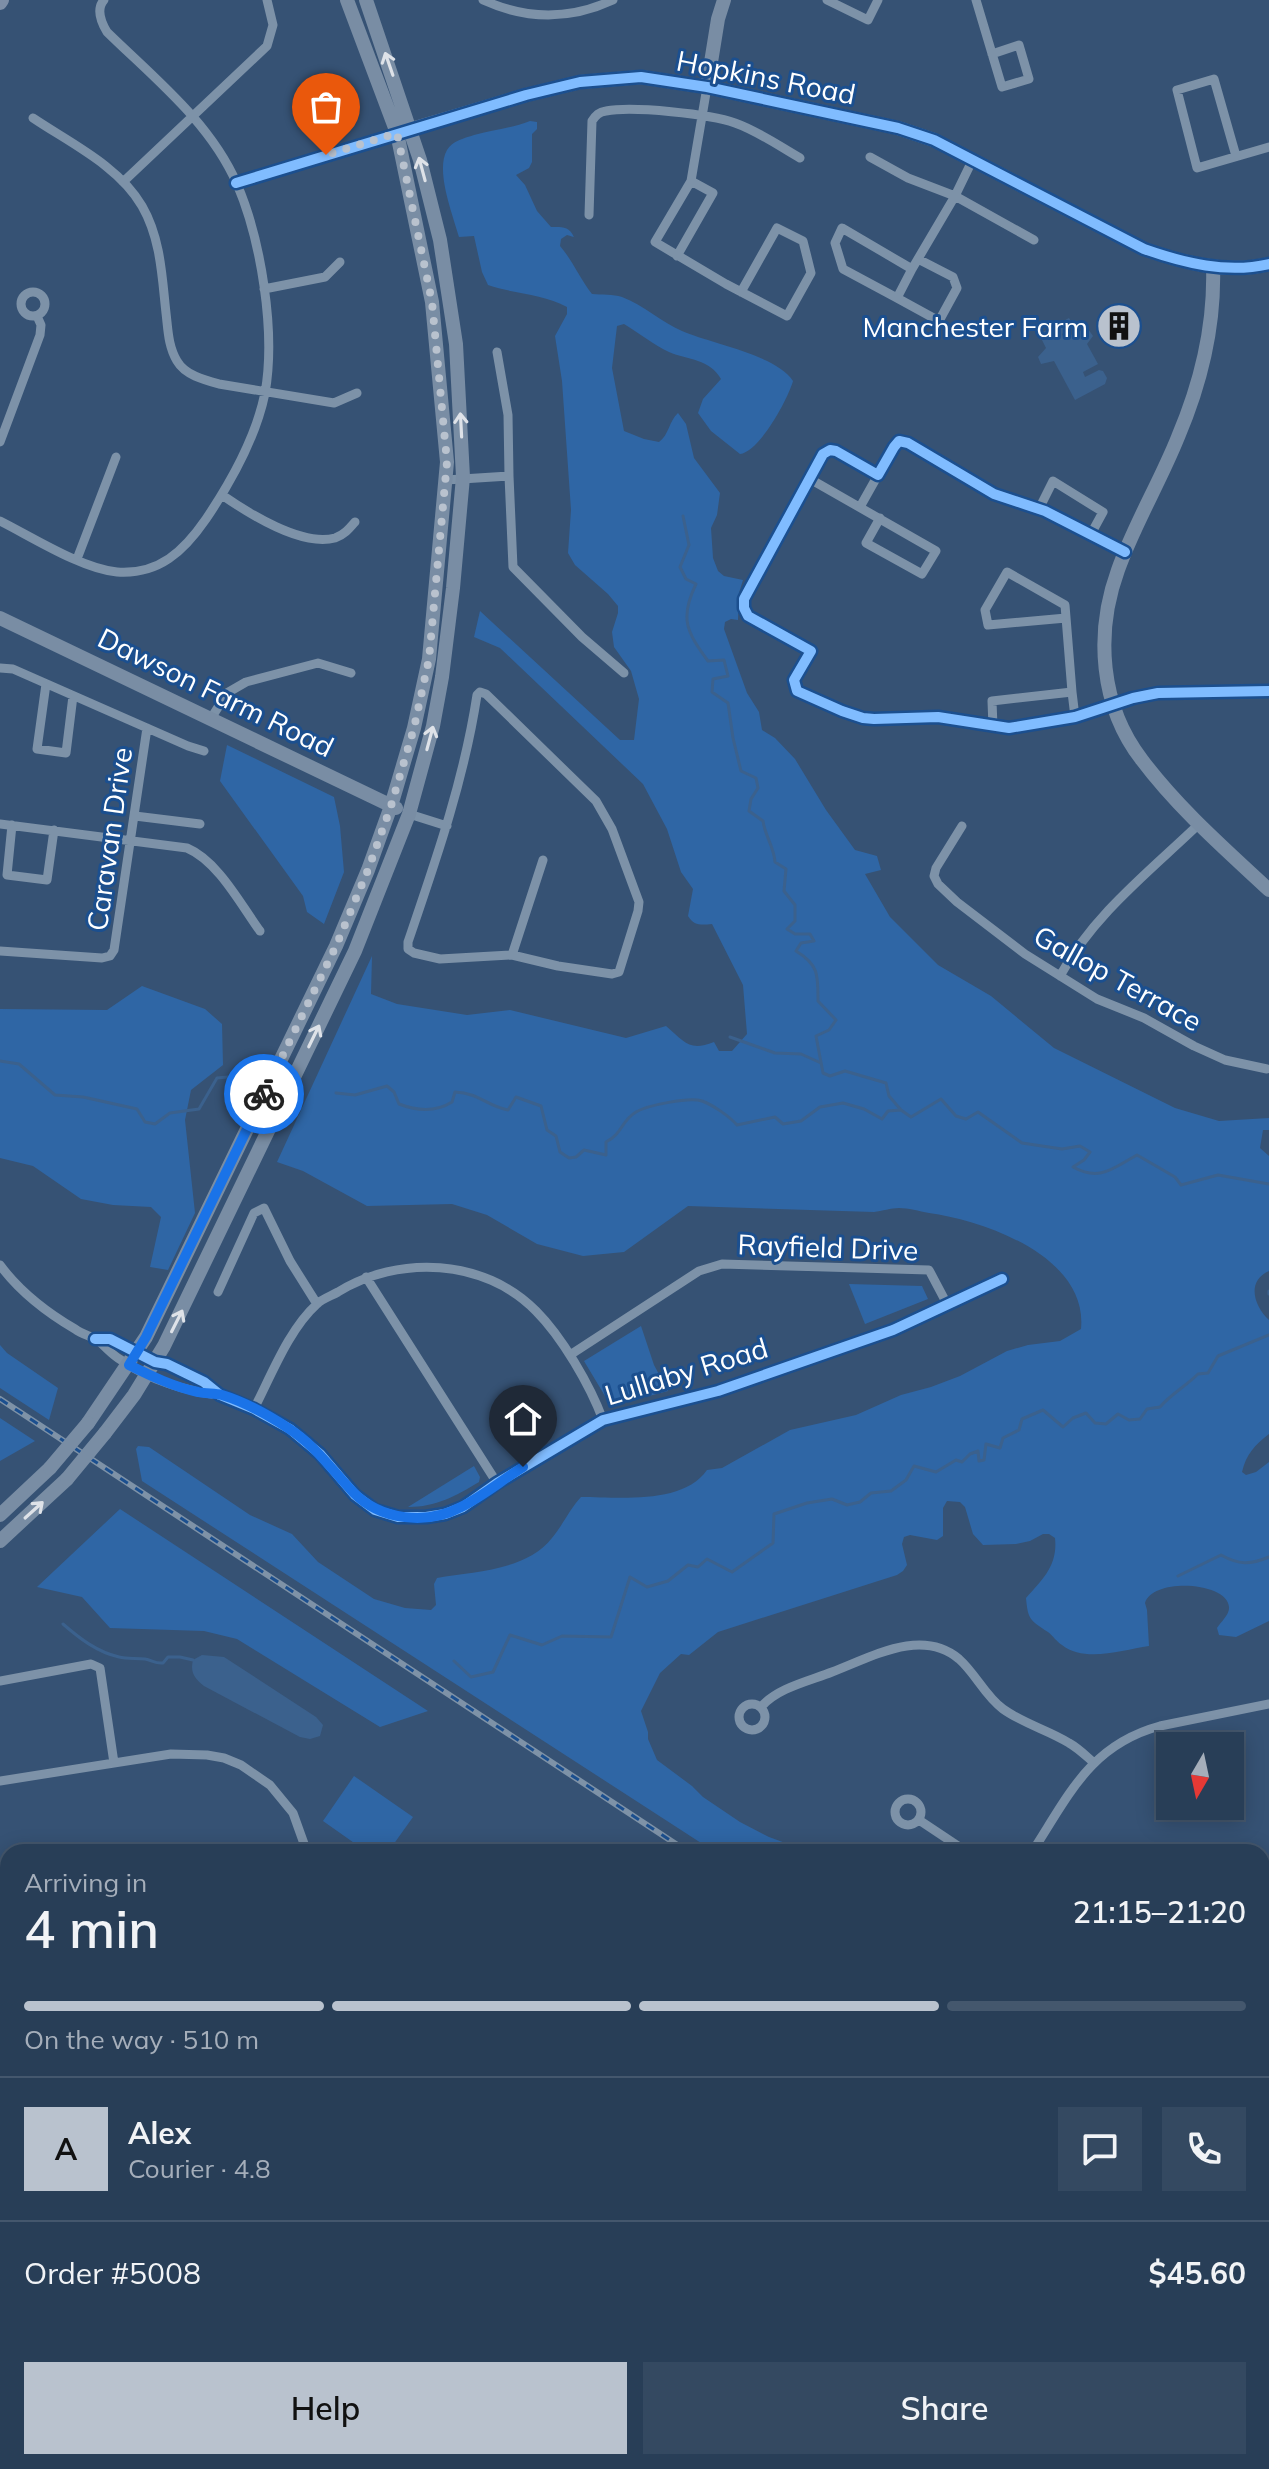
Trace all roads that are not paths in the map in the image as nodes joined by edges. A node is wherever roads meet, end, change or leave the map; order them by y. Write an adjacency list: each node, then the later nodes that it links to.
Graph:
1 (104, 0): 13 (street)
2 (267, 0): 13 (street)
3 (347, 0): 16 (main road)
4 (366, 0): 16 (main road, one-way to 4)
5 (483, 0): 6 (street)
6 (613, 0)
7 (724, 0): 12 (main road)
8 (827, 0): 9 (street)
9 (878, 0)
10 (976, 0): 11 (street)
11 (992, 54): 11 (street)
12 (707, 87): 14 (street); 16 (main road, Hopkins Road); 21 (main road, Hopkins Road)
13 (193, 116): 23 (street); 24 (street)
14 (702, 117): 20 (street); 22 (street); 26 (street)
15 (33, 118): 23 (street)
16 (404, 131): 24 (street, Hopkins Road); 47 (main road, one-way to 16); 49 (main road)
17 (1269, 147): 18 (street)
18 (1236, 156): 18 (street)
19 (870, 157): 25 (street)
20 (800, 158)
21 (972, 161): 25 (street); 32 (main road, Hopkins Road)
22 (691, 181): 28 (street); 28 (street)
23 (123, 182): 39 (street)
24 (236, 183): 34 (street)
25 (955, 196): 27 (street); 29 (street)
26 (589, 215)
27 (1034, 240)
28 (677, 256): 35 (street)
29 (918, 259): 33 (street); 36 (street)
30 (340, 262): 34 (street)
31 (1269, 264): 32 (main road, Hopkins Road)
32 (1213, 266): 57 (main road)
33 (912, 269): 36 (street); 36 (street)
34 (264, 289): 39 (street)
35 (741, 292): 35 (street)
36 (897, 298)
37 (37, 316): 42 (street)
38 (497, 352): 46 (street)
39 (264, 393): 40 (street); 50 (street)
40 (357, 393)
41 (0, 406): 42 (street)
42 (12, 411): 43 (street)
43 (0, 442)
44 (116, 457): 58 (street)
45 (878, 475): 48 (street); 51 (street); 52 (street)
46 (509, 476): 47 (street); 63 (street)
47 (463, 477): 49 (street); 75 (main road, one-way to 47)
48 (810, 479): 51 (street); 71 (street)
49 (446, 480): 74 (main road)
50 (222, 495): 55 (street); 58 (street)
51 (860, 507): 53 (street)
52 (1039, 509): 56 (street); 56 (street)
53 (880, 518): 53 (street)
54 (0, 521): 58 (street)
55 (355, 522)
56 (1091, 534): 57 (street)
57 (1125, 552): 68 (main road)
58 (77, 559)
59 (0, 618): 70 (main road, Dawson Farm Road)
60 (1066, 618): 60 (street); 66 (street)
61 (0, 668): 64 (street, Caravan Drive)
62 (351, 673): 70 (street)
63 (624, 673)
64 (46, 684): 67 (street, Caravan Drive); 67 (street)
65 (1269, 691): 68 (street)
66 (1072, 692): 69 (street); 71 (street)
67 (73, 696): 72 (street, Caravan Drive)
68 (1112, 706): 69 (street); 79 (main road)
69 (1075, 717): 71 (street)
70 (210, 720): 74 (main road, Dawson Farm Road)
71 (993, 727)
72 (147, 728): 73 (street); 76 (street, Caravan Drive)
73 (204, 751)
74 (391, 806): 75 (main road, Dawson Farm Road); 99 (main road)
75 (409, 814): 81 (street); 100 (main road, one-way to 75)
76 (135, 816): 78 (street); 84 (street, Caravan Drive)
77 (0, 824): 80 (street)
78 (200, 824)
79 (1199, 824): 86 (main road); 90 (street)
80 (12, 825): 83 (street); 83 (street)
81 (447, 826): 89 (street); 89 (street)
82 (962, 826): 90 (street, Gallop Terrace)
83 (54, 830): 84 (street)
84 (130, 839): 87 (street); 88 (street, Caravan Drive)
85 (543, 860): 89 (street)
86 (1269, 890)
87 (260, 931)
88 (0, 951)
89 (512, 955)
90 (1060, 976): 91 (street, Gallop Terrace)
91 (1267, 1069)
92 (0, 1265): 99 (street)
93 (366, 1277): 96 (street); 98 (street); 104 (street)
94 (1002, 1279): 97 (street, Lullaby Road)
95 (218, 1292): 96 (street)
96 (317, 1304): 102 (street)
97 (947, 1304): 98 (street, Rayfield Drive); 103 (street, Lullaby Road)
98 (570, 1355): 103 (street)
99 (133, 1359): 100 (street); 105 (main road, bridge)
100 (151, 1368): 101 (street, Lullaby Road); 101 (street, Lullaby Road); 106 (main road, one-way to 100, bridge)
101 (220, 1395): 102 (street, Lullaby Road)
102 (254, 1409): 104 (street, Lullaby Road)
103 (603, 1420): 104 (street, Lullaby Road)
104 (497, 1483)
105 (0, 1515)
106 (0, 1541)
107 (0, 1681): 111 (street)
108 (1269, 1704): 110 (street)
109 (761, 1707): 110 (street)
110 (1093, 1762): 116 (street)
111 (114, 1763): 112 (street); 114 (street)
112 (0, 1781)
113 (919, 1820): 115 (street)
114 (305, 1844)
115 (955, 1844)
116 (1037, 1844)

